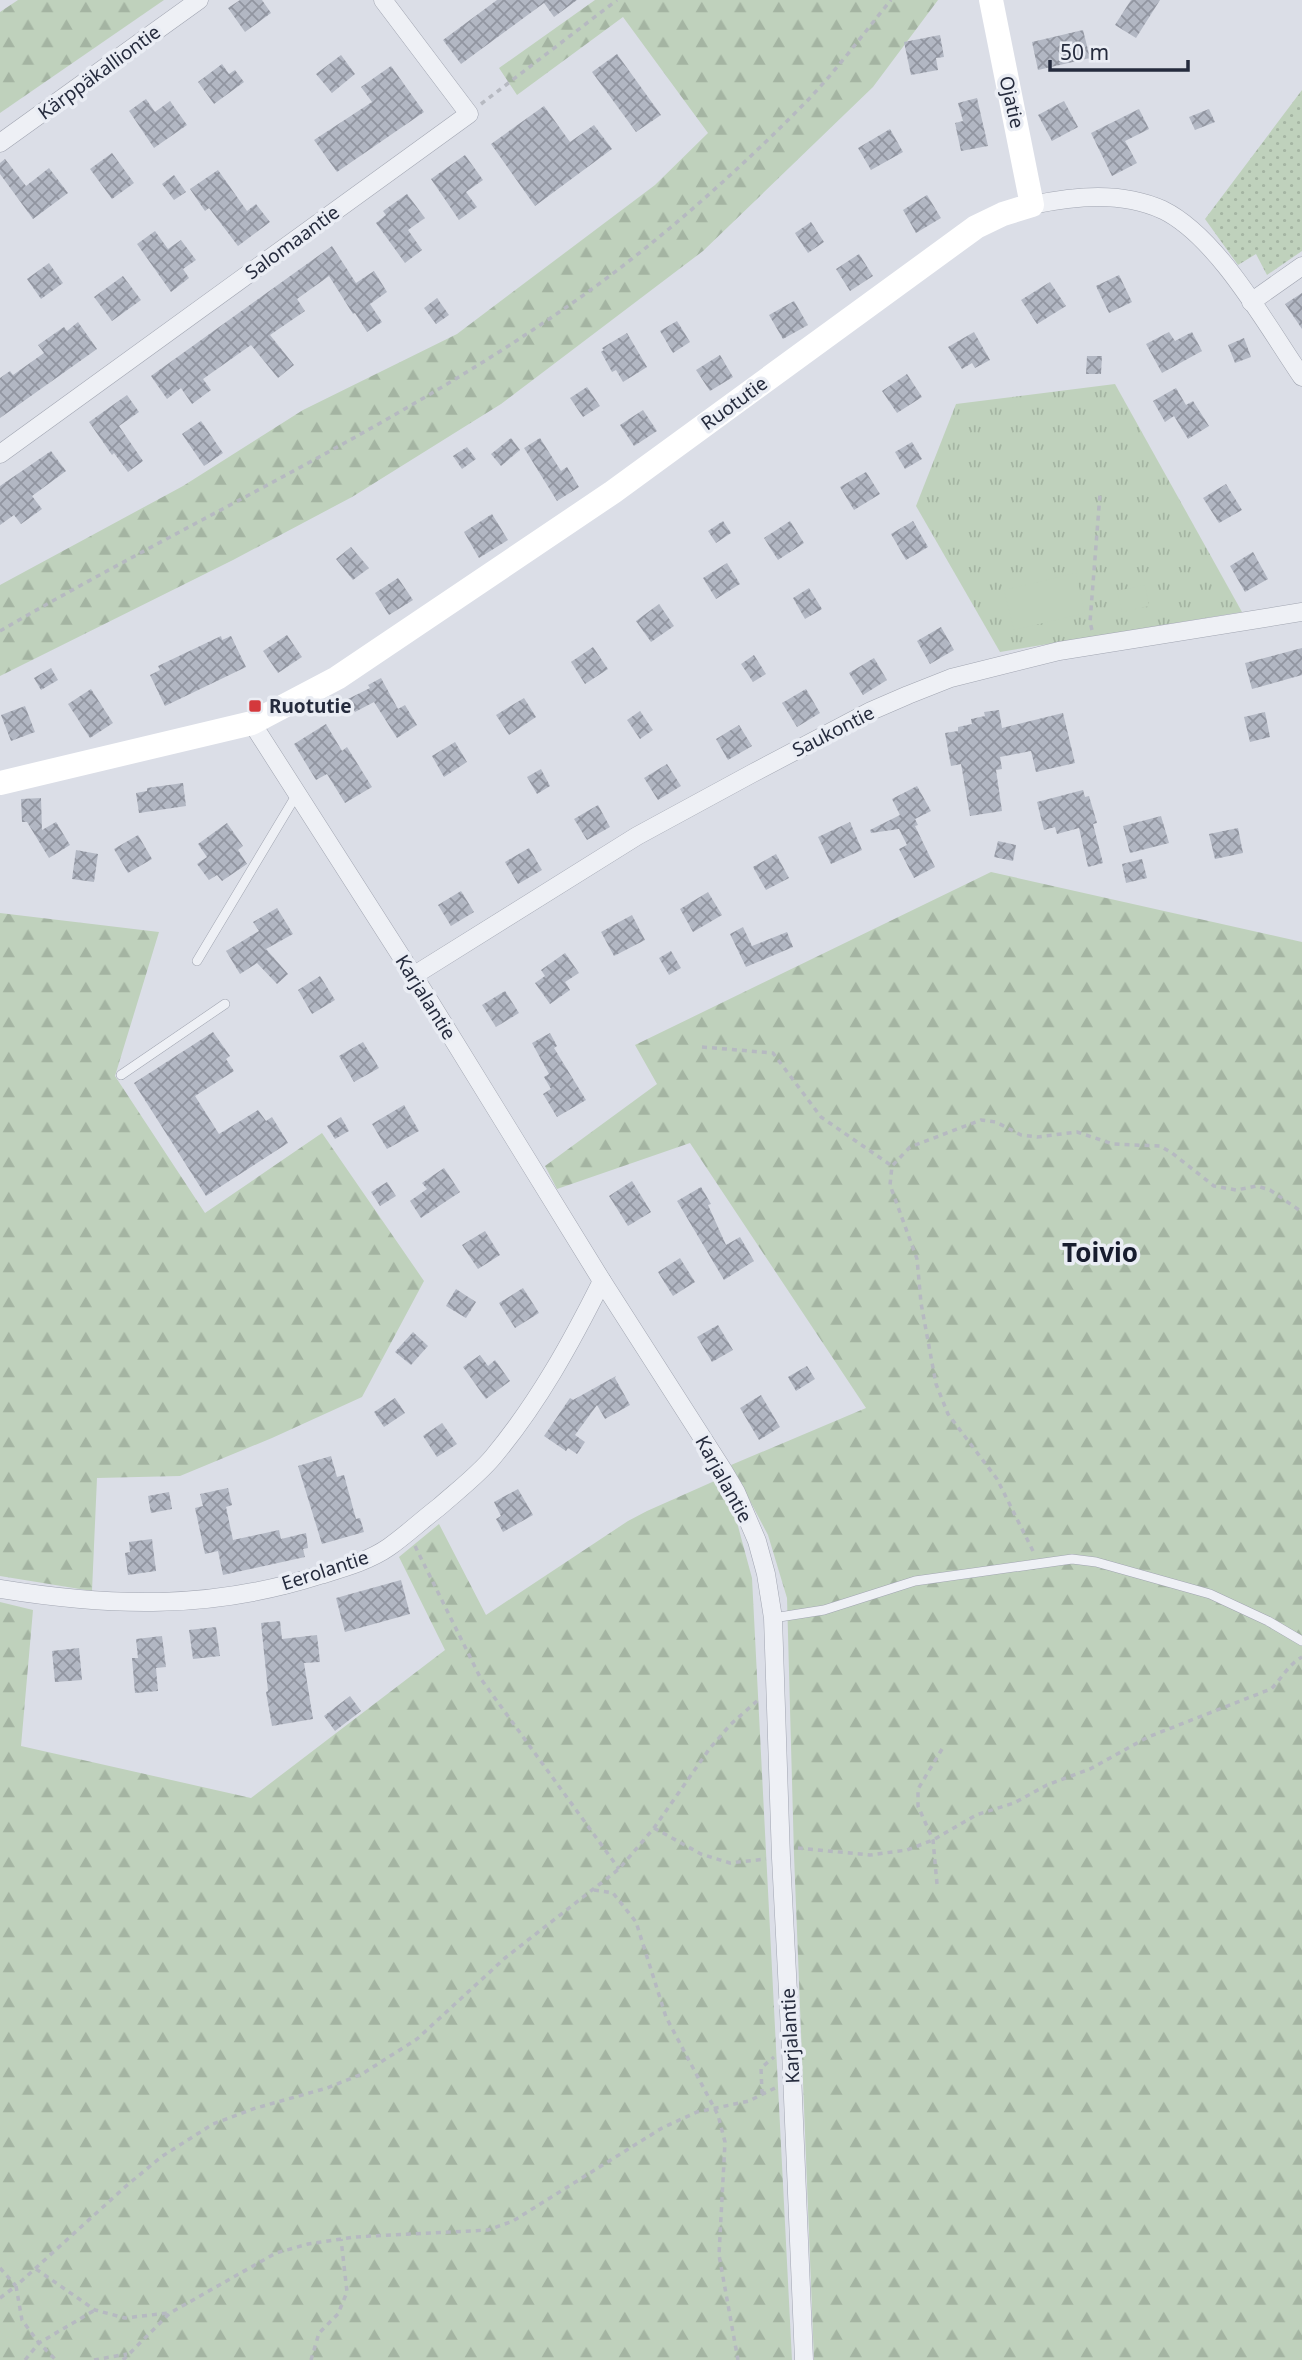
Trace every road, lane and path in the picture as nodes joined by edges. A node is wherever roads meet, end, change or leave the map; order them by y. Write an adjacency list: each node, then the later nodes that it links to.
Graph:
1 (199, 0): 7 (street, Kärppäkalliontie)
2 (383, 0): 6 (street)
3 (617, 0): 6 (path)
4 (891, 0): 15 (path)
5 (991, 0): 8 (street, Ojatie)
6 (469, 114): 12 (street, Salomaantie)
7 (0, 143)
8 (1032, 205): 10 (street, Ruotutie); 17 (street, Ruotutie)
9 (1302, 266): 10 (street)
10 (1251, 302): 11 (street, Ruotutie)
11 (1302, 377)
12 (0, 454)
13 (1100, 494): 16 (path)
14 (1302, 612): 16 (street, Saukontie)
15 (0, 631)
16 (1094, 646): 21 (street, Saukontie)
17 (252, 723): 18 (street, Ruotutie); 19 (street, Karjalantie)
18 (0, 783)
19 (297, 794): 20 (lane); 21 (street, Karjalantie)
20 (197, 961)
21 (413, 976): 27 (street, Karjalantie)
22 (225, 1004): 24 (lane)
23 (702, 1047): 25 (path)
24 (121, 1075)
25 (892, 1166): 26 (path); 29 (path)
26 (1302, 1212)
27 (602, 1281): 28 (street, Eerolantie); 31 (street, Karjalantie)
28 (408, 1531): 30 (street, Eerolantie); 39 (path)
29 (1039, 1564): 31 (lane); 32 (lane)
30 (0, 1589)
31 (773, 1618): 34 (street, Karjalantie)
32 (1302, 1641)
33 (1302, 1657): 37 (path)
34 (775, 1685): 36 (path); 38 (street, Karjalantie)
35 (942, 1749): 37 (path)
36 (654, 1828): 38 (path); 39 (path)
37 (933, 1840): 38 (path); 40 (path)
38 (781, 1852): 42 (street, Karjalantie)
39 (619, 1869): 41 (path)
40 (937, 1884)
41 (594, 1890): 45 (path); 48 (path)
42 (791, 2050): 43 (street, Karjalantie); 44 (path)
43 (792, 2079): 44 (path); 61 (street, Karjalantie)
44 (762, 2094): 45 (path)
45 (716, 2108): 46 (path); 60 (path)
46 (341, 2239): 52 (path); 59 (path)
47 (0, 2268): 49 (path)
48 (35, 2268): 49 (path); 51 (path)
49 (16, 2286): 50 (path); 53 (path)
50 (0, 2298)
51 (95, 2310): 52 (path); 53 (path)
52 (170, 2313): 54 (path)
53 (39, 2343): 55 (path); 56 (path)
54 (127, 2354): 57 (path); 58 (path)
55 (25, 2360)
56 (56, 2360)
57 (94, 2360)
58 (123, 2360)
59 (311, 2360)
60 (738, 2360)
61 (804, 2360)

